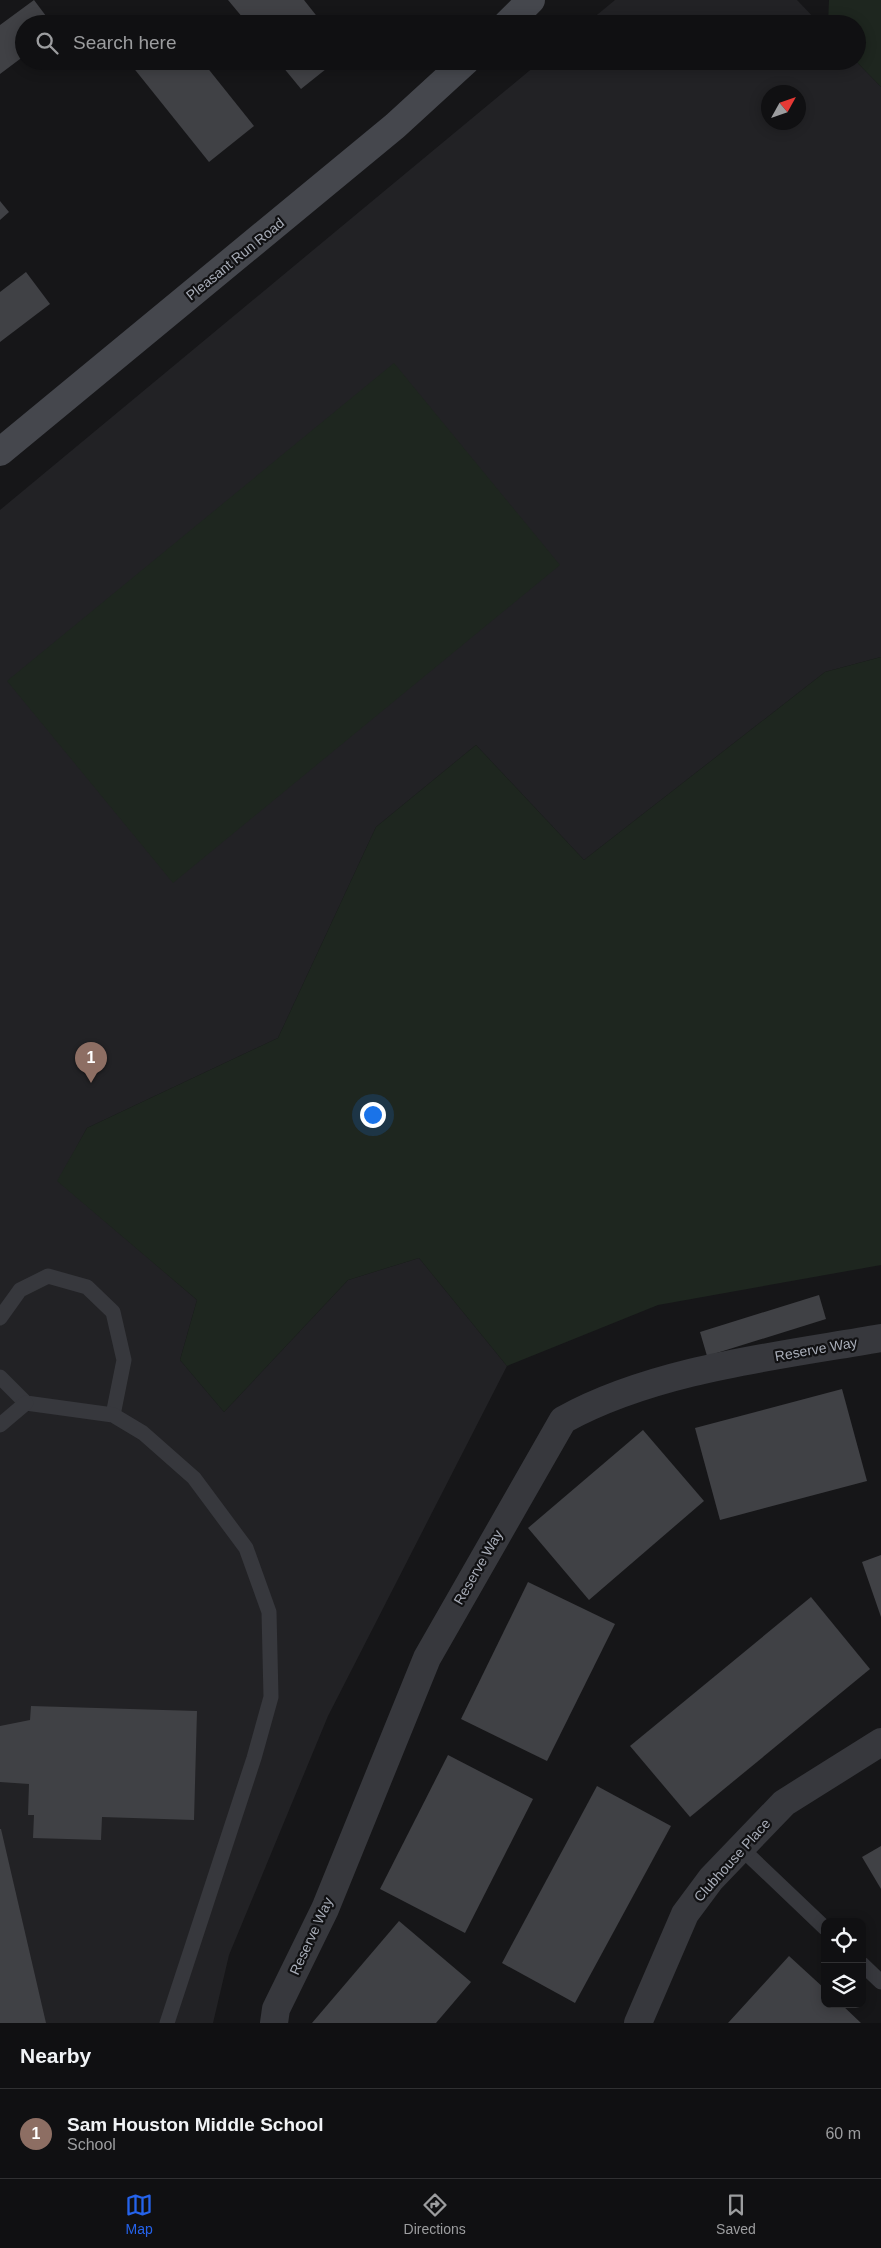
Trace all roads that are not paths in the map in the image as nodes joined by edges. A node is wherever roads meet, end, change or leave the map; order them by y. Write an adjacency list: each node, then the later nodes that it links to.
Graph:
1 (531, 0): 2 (street)
2 (516, 15)
3 (456, 70): 4 (street, Pleasant Run Road)
4 (0, 452)
5 (0, 1318): 9 (lane)
6 (881, 1338): 17 (street, Reserve Way)
7 (0, 1377): 8 (lane)
8 (26, 1402): 9 (lane); 10 (lane)
9 (113, 1415): 16 (lane)
10 (0, 1425)
11 (881, 1742): 12 (street, Clubhouse Place)
12 (740, 1848): 13 (lane); 18 (street, Clubhouse Place)
13 (821, 1924)
14 (866, 1968): 15 (lane)
15 (881, 1982)
16 (167, 2023)
17 (274, 2023)
18 (638, 2023)

